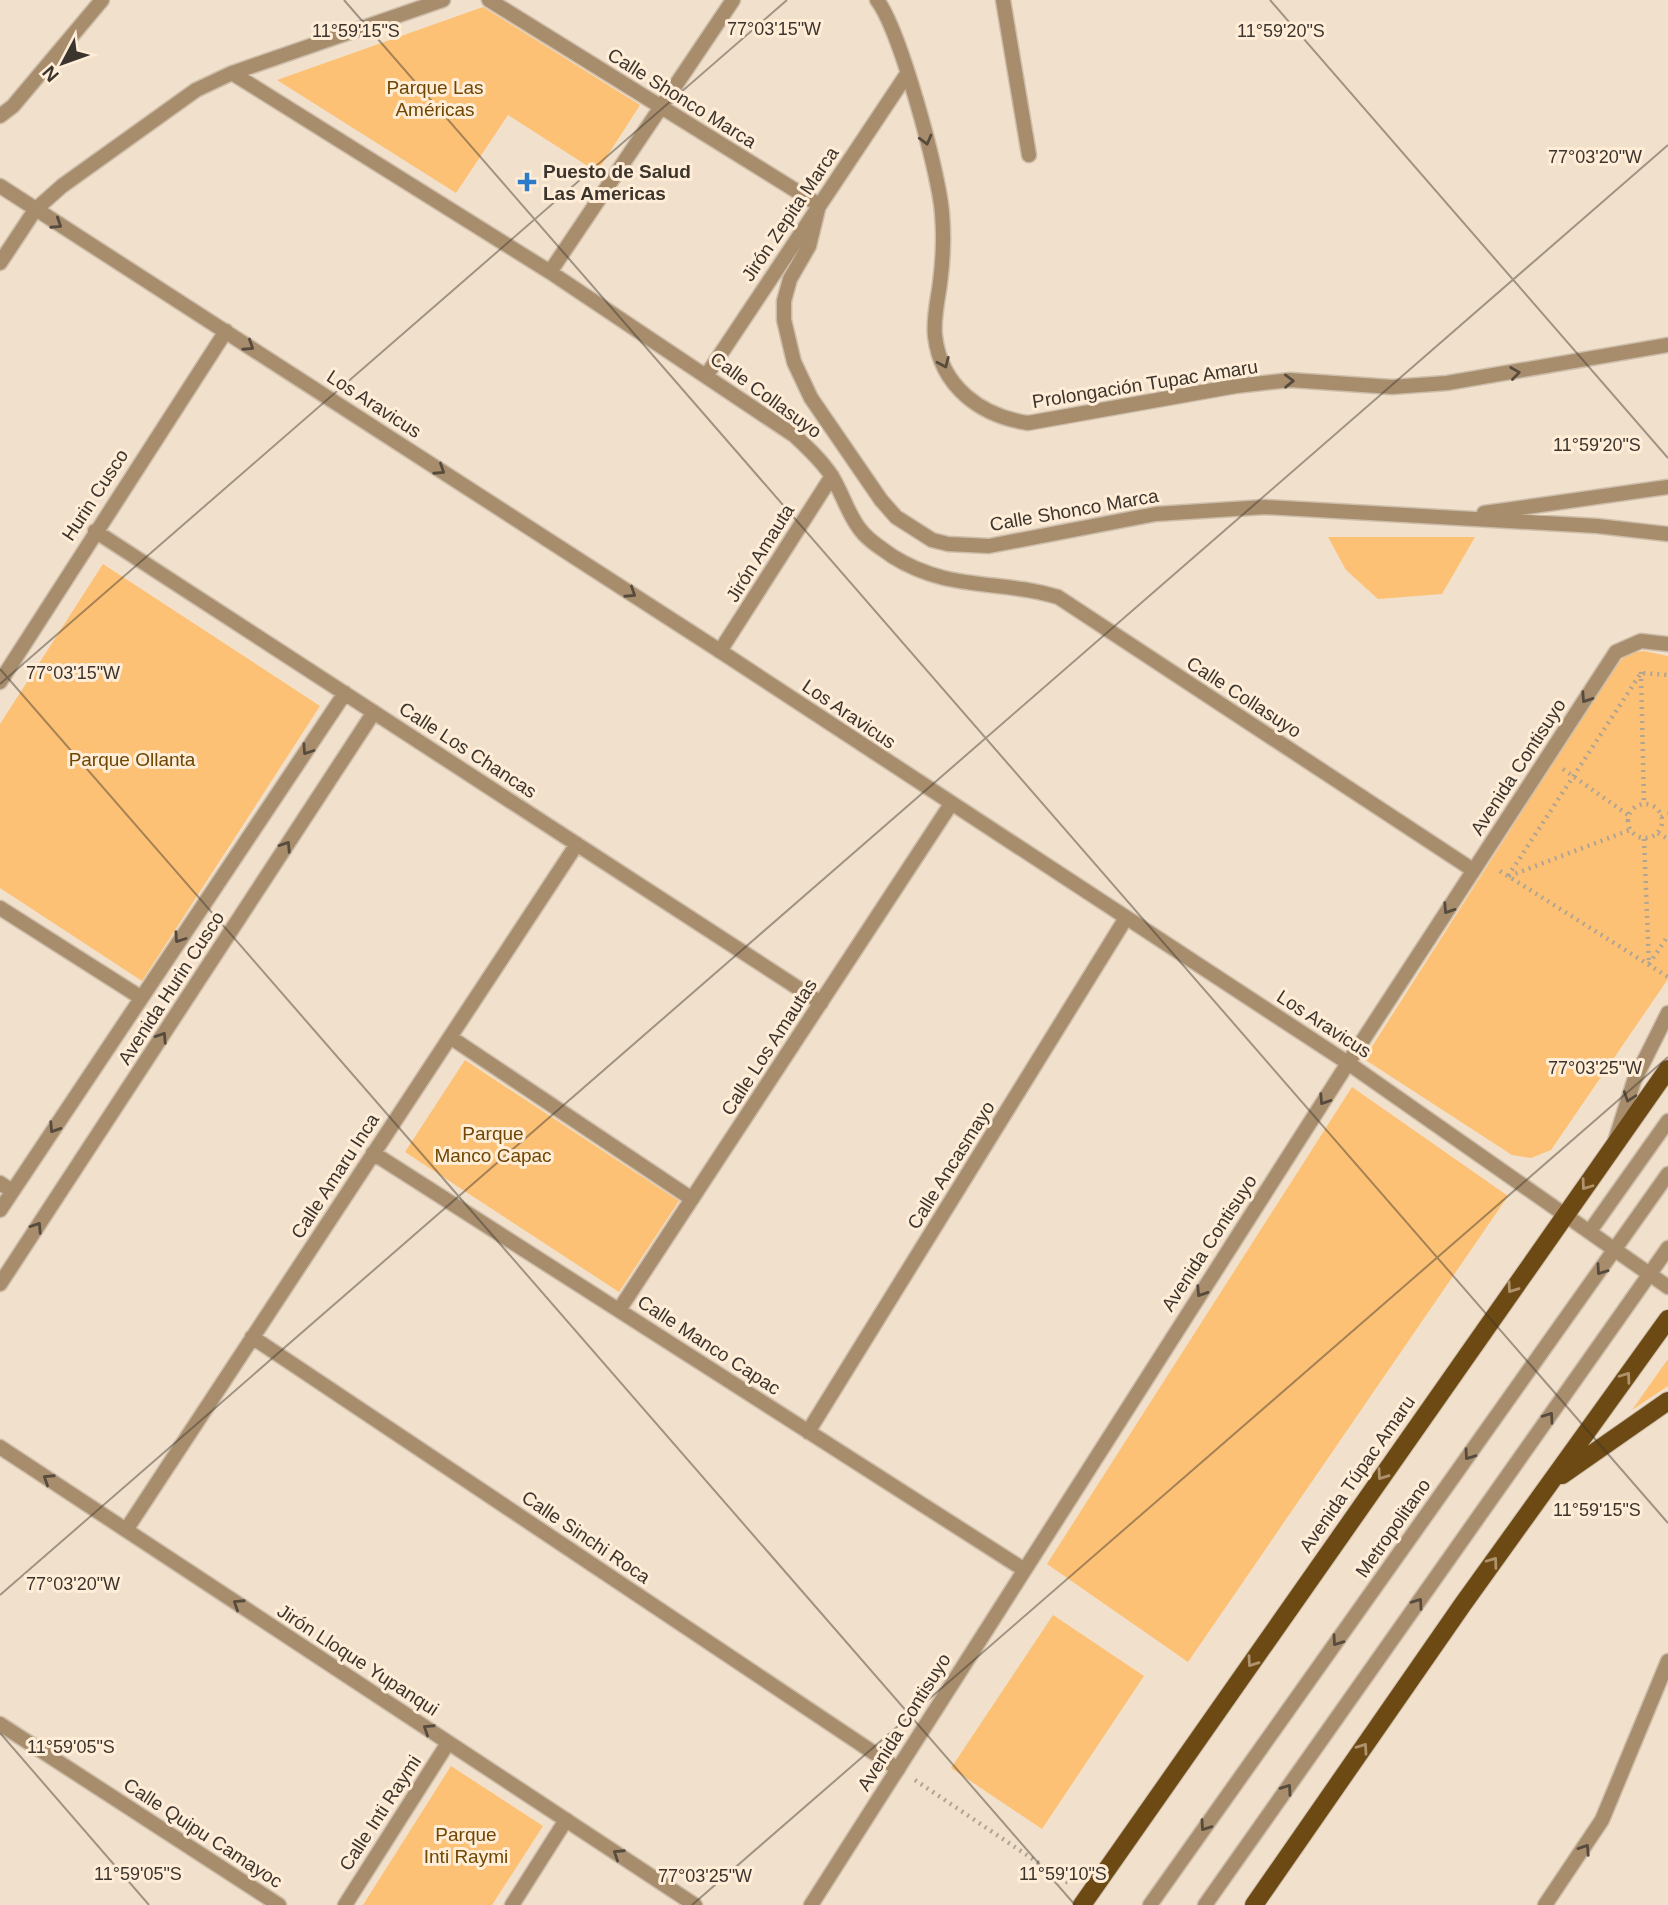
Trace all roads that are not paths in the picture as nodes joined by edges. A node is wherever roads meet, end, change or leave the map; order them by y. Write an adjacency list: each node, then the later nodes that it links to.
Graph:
1 (102, 0): 10 (street)
2 (443, 0): 7 (street)
3 (489, 0): 9 (street, Calle Shonco Marca)
4 (733, 0): 9 (street)
5 (877, 0): 8 (street, Prolongación Tupac Amaru)
6 (1003, 0): 11 (street)
7 (232, 73): 14 (street); 16 (street, Calle Collasuyo)
8 (906, 74): 13 (street, Jirón Zepita Marca); 18 (street, Prolongación Tupac Amaru, one-way to 18)
9 (661, 107): 13 (street, Calle Shonco Marca); 16 (street)
10 (0, 116)
11 (1029, 155)
12 (0, 186): 14 (street, Los Aravicus)
13 (819, 205): 19 (street, Jirón Zepita Marca); 22 (street, Calle Shonco Marca)
14 (35, 210): 15 (street); 17 (street, Los Aravicus, one-way to 17)
15 (0, 263)
16 (550, 272): 19 (street, Calle Collasuyo)
17 (226, 331): 23 (street, Hurin Cusco); 26 (street, Los Aravicus, one-way to 26)
18 (1668, 345)
19 (706, 376): 20 (street, Calle Collasuyo)
20 (832, 476): 26 (street, Jirón Amauta); 32 (street, Calle Collasuyo)
21 (1668, 487): 22 (street)
22 (1455, 517): 24 (street, Calle Shonco Marca)
23 (95, 531): 27 (street, Hurin Cusco); 28 (street, Calle Los Chancas)
24 (1668, 534)
25 (1668, 644): 32 (street, Avenida Contisuyo, one-way to 32)
26 (720, 651): 30 (street, Los Aravicus)
27 (0, 682)
28 (345, 693): 29 (street, Calle Los Chancas); 35 (street, Avenida Hurin Cusco, one-way to 35)
29 (374, 712): 31 (street, Calle Los Chancas); 53 (street, Avenida Hurin Cusco, one-way to 29)
30 (951, 804): 34 (street, Los Aravicus); 36 (street, Calle Los Amautas)
31 (577, 844): 36 (street, Calle Los Chancas); 38 (street, Calle Amaru Inca)
32 (1473, 870): 39 (street, Avenida Contisuyo, one-way to 39)
33 (0, 908): 35 (street)
34 (1126, 918): 39 (street, Los Aravicus); 59 (street, Calle Ancasmayo)
35 (140, 997): 45 (street, Avenida Hurin Cusco, one-way to 45)
36 (821, 1003): 46 (street, Calle Los Amautas)
37 (1668, 1013): 42 (street, one-way to 42)
38 (450, 1037): 43 (street, Calle Amaru Inca); 46 (street)
39 (1348, 1063): 48 (street, Los Aravicus); 63 (street, Avenida Contisuyo, one-way to 63)
40 (1668, 1069): 42 (main road, Avenida Túpac Amaru)
41 (1668, 1121): 49 (street)
42 (1614, 1145): 48 (main road, Avenida Túpac Amaru, one-way to 48)
43 (373, 1153): 55 (street, Calle Manco Capac); 57 (street, Calle Amaru Inca)
44 (1668, 1174): 51 (street, Metropolitano)
45 (6, 1187): 47 (street, Avenida Hurin Cusco)
46 (692, 1199): 55 (street, Calle Los Amautas)
47 (0, 1210)
48 (1565, 1212): 49 (street, Los Aravicus); 69 (main road, Avenida Túpac Amaru, one-way to 69)
49 (1590, 1231): 51 (street, Los Aravicus)
50 (1668, 1248): 52 (street)
51 (1616, 1249): 52 (street, Los Aravicus); 76 (street, Metropolitano, one-way to 76)
52 (1650, 1274): 54 (street, Los Aravicus); 77 (street, one-way to 52)
53 (0, 1284)
54 (1668, 1287)
55 (619, 1310): 59 (street, Calle Manco Capac)
56 (1668, 1318): 61 (main road, one-way to 56)
57 (252, 1337): 62 (street, Calle Amaru Inca); 67 (street, Calle Sinchi Roca)
58 (1668, 1401): 61 (main road)
59 (808, 1432): 63 (street, Calle Manco Capac)
60 (0, 1447): 62 (street, Jirón Lloque Yupanqui, one-way to 60)
61 (1546, 1489): 78 (main road, one-way to 61)
62 (125, 1530): 66 (street, Jirón Lloque Yupanqui, one-way to 62)
63 (1023, 1569): 67 (street, Avenida Contisuyo)
64 (1668, 1661): 70 (street, one-way to 64)
65 (0, 1724): 71 (street, Calle Quipu Camayoc)
66 (448, 1743): 68 (street, Jirón Lloque Yupanqui); 72 (street, Calle Inti Raymi)
67 (898, 1769): 75 (street, Avenida Contisuyo)
68 (566, 1820): 73 (street); 74 (street, Jirón Lloque Yupanqui, one-way to 68)
69 (1085, 1900)
70 (1548, 1904)
71 (279, 1905)
72 (345, 1905)
73 (512, 1905)
74 (695, 1905)
75 (811, 1905)
76 (1150, 1905)
77 (1205, 1905)
78 (1254, 1905)

